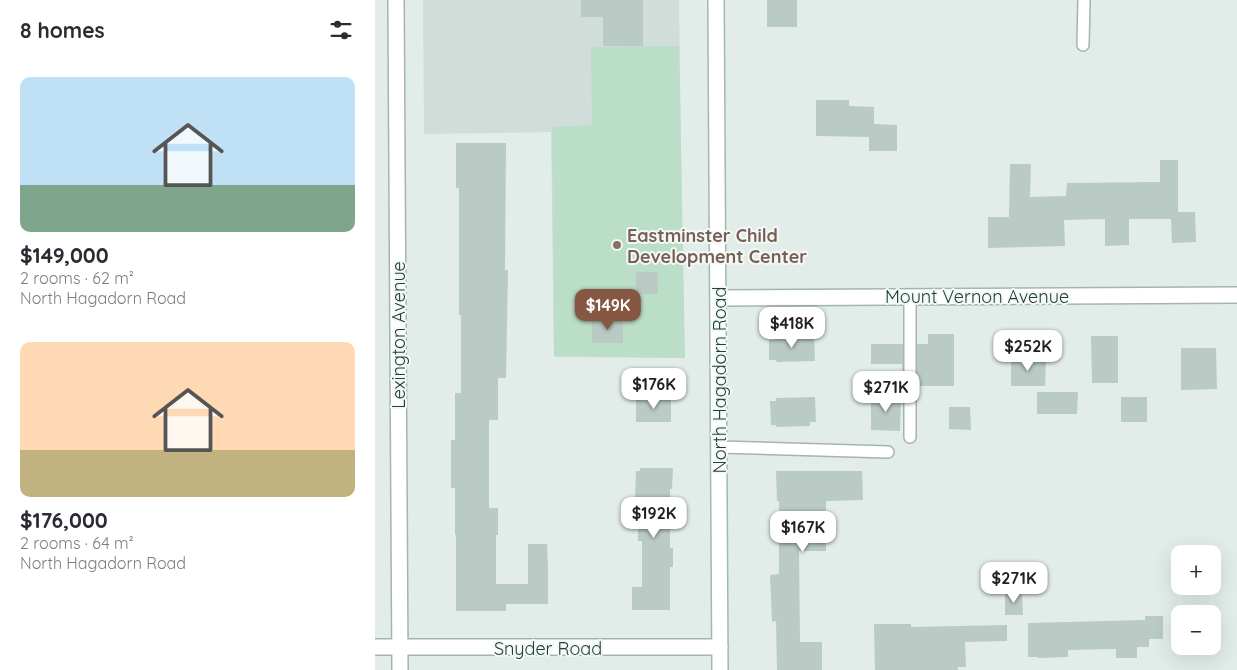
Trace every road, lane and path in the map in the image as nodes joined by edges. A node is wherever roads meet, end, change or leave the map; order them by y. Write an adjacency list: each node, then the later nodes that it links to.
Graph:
1 (396, 0): 13 (street, Lexington Avenue)
2 (716, 0): 7 (street, North Hagadorn Road)
3 (1084, 0): 4 (lane)
4 (1083, 45)
5 (1237, 295): 6 (street, Mount Vernon Avenue)
6 (910, 297): 7 (street, Mount Vernon Avenue); 8 (lane)
7 (718, 298): 9 (street, North Hagadorn Road)
8 (910, 437)
9 (719, 447): 10 (lane); 12 (street, North Hagadorn Road)
10 (888, 452)
11 (375, 647): 13 (street, Snyder Road)
12 (720, 647): 13 (street, Snyder Road); 15 (street, North Hagadorn Road)
13 (401, 648): 14 (street, Lexington Avenue)
14 (401, 670)
15 (721, 670)

